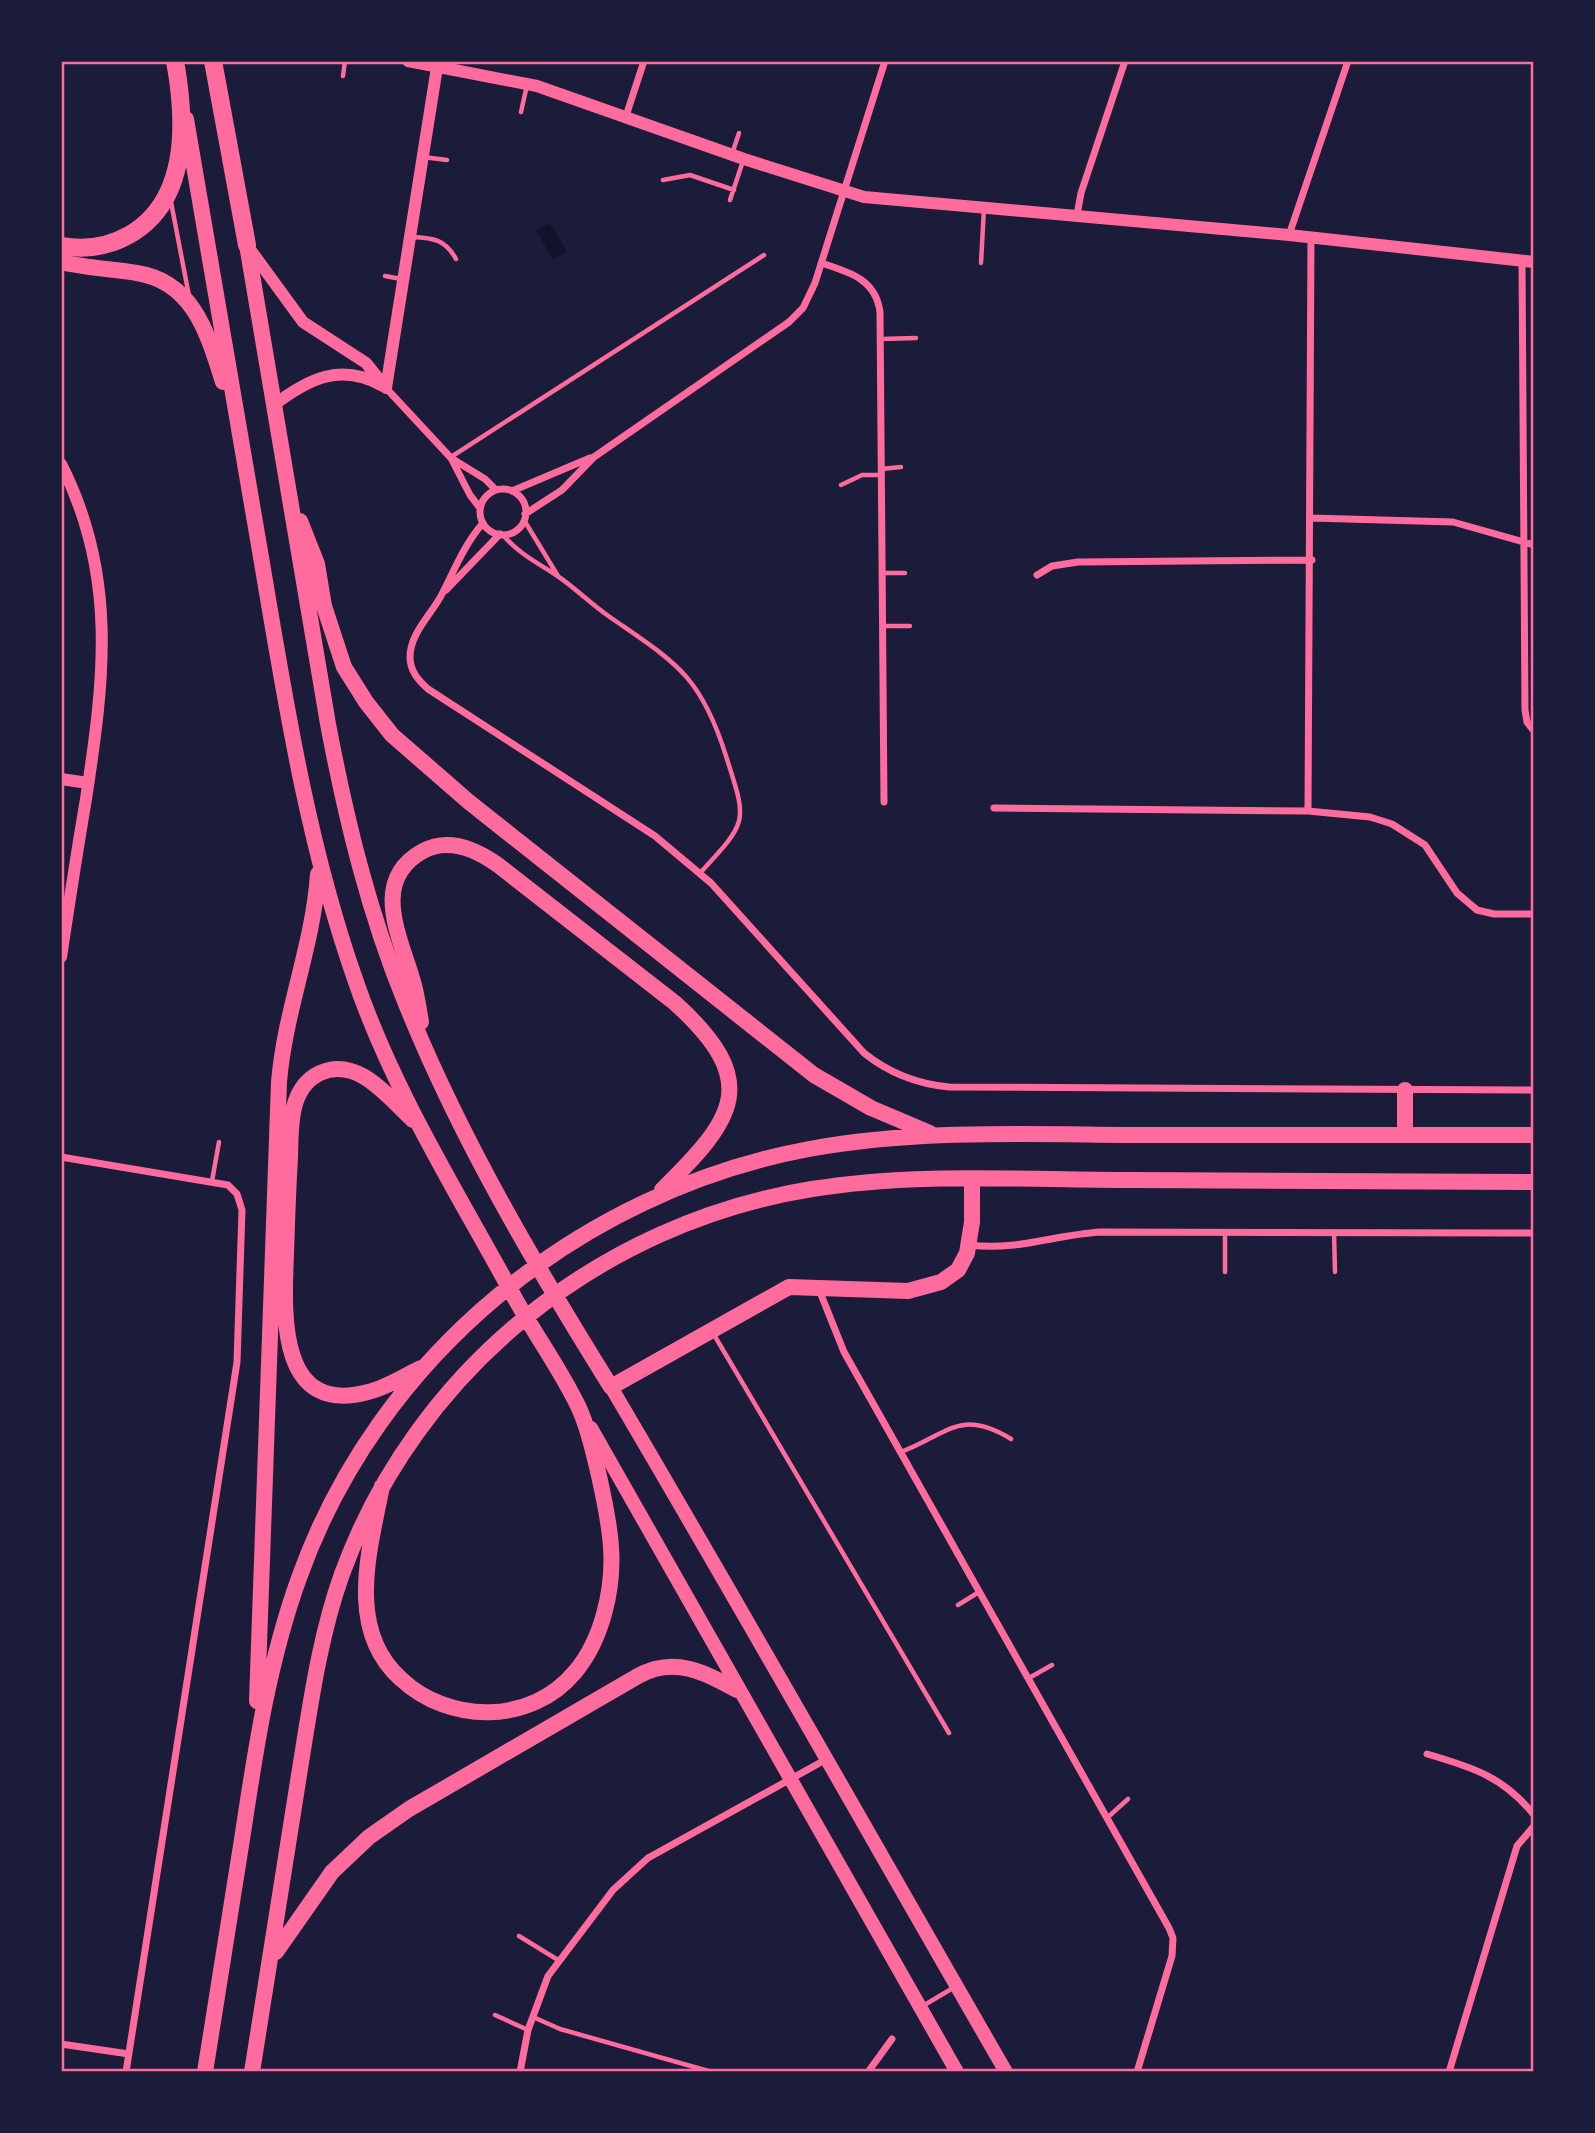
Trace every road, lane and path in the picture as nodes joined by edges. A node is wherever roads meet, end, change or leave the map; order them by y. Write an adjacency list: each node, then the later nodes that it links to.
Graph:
1 (175, 61): 12 (highway)
2 (213, 61): 29 (highway)
3 (345, 61): 10 (lane)
4 (408, 61): 9 (street)
5 (644, 61): 14 (street)
6 (885, 61): 22 (street)
7 (1125, 61): 25 (street)
8 (1348, 61): 26 (street)
9 (437, 64): 11 (street); 17 (street)
10 (343, 76)
11 (527, 84): 13 (lane); 14 (street)
12 (182, 97): 20 (highway); 44 (highway)
13 (521, 112)
14 (626, 116): 16 (street)
15 (739, 133): 16 (lane)
16 (738, 157): 21 (lane); 22 (street)
17 (424, 158): 18 (lane); 27 (street)
18 (447, 160)
19 (663, 180): 21 (lane)
20 (170, 190): 30 (highway); 39 (lane)
21 (734, 190): 23 (lane)
22 (841, 192): 24 (street); 35 (street)
23 (730, 200)
24 (984, 207): 25 (street); 36 (lane)
25 (1077, 215): 26 (street)
26 (1289, 235): 28 (street)
27 (411, 237): 32 (lane); 38 (street)
28 (1311, 237): 33 (street); 56 (street)
29 (247, 245): 42 (street); 43 (highway)
30 (61, 246)
31 (764, 255): 46 (lane)
32 (456, 259)
33 (1528, 261): 59 (street)
34 (61, 262): 39 (highway)
35 (821, 263): 41 (street); 45 (street)
36 (981, 263)
37 (385, 276): 38 (lane)
38 (405, 279): 42 (street)
39 (191, 304): 44 (highway)
40 (916, 338): 41 (lane)
41 (880, 339): 49 (street)
42 (386, 388): 43 (street); 46 (street)
43 (274, 405): 51 (highway)
44 (242, 445): 74 (highway)
45 (594, 457): 53 (street); 55 (street)
46 (451, 458): 52 (street); 54 (street)
47 (61, 464): 70 (street)
48 (901, 467): 49 (lane)
49 (881, 472): 50 (lane); 61 (street)
50 (841, 485)
51 (288, 490): 78 (highway); 84 (highway)
52 (496, 490): 53 (street); 54 (street)
53 (512, 491): 55 (street)
54 (480, 508): 57 (street)
55 (525, 517): 58 (street); 64 (lane)
56 (1311, 518): 59 (street); 60 (street)
57 (483, 523): 58 (street); 65 (street)
58 (501, 534): 64 (lane); 65 (street)
59 (1530, 545): 68 (street)
60 (1311, 560): 63 (street); 73 (street)
61 (882, 573): 62 (lane); 66 (street)
62 (905, 573)
63 (1037, 575)
64 (558, 576): 75 (lane)
65 (441, 596): 75 (street)
66 (883, 626): 67 (lane); 71 (street)
67 (910, 626)
68 (1533, 731)
69 (61, 779): 70 (street)
70 (88, 783): 77 (street)
71 (884, 802)
72 (994, 808): 73 (street)
73 (1308, 811): 76 (street)
74 (319, 862): 81 (highway); 111 (highway)
75 (701, 872): 79 (street)
76 (1534, 914)
77 (61, 957)
78 (427, 1052): 90 (highway); 100 (highway)
79 (1405, 1090): 80 (street); 82 (highway)
80 (1534, 1090)
81 (420, 1127): 99 (highway); 101 (highway)
82 (1405, 1135): 83 (highway); 84 (highway)
83 (1534, 1135)
84 (939, 1136): 90 (highway)
85 (219, 1142): 88 (lane)
86 (61, 1157): 88 (street)
87 (972, 1179): 89 (highway); 94 (highway); 104 (highway)
88 (212, 1181): 129 (street)
89 (1534, 1182)
90 (657, 1195): 99 (highway)
91 (1225, 1232): 92 (street); 94 (street); 95 (lane)
92 (1334, 1232): 93 (street); 96 (lane)
93 (1534, 1233)
94 (969, 1245): 97 (highway)
95 (1224, 1272)
96 (1335, 1272)
97 (817, 1286): 98 (highway); 103 (street)
98 (710, 1329): 100 (highway); 110 (lane)
99 (426, 1365): 111 (highway)
100 (611, 1387): 113 (main road)
101 (581, 1412): 104 (highway); 109 (main road)
102 (1011, 1439): 103 (lane)
103 (900, 1452): 105 (street)
104 (382, 1486): 120 (highway)
105 (979, 1592): 106 (lane); 108 (street)
106 (958, 1605)
107 (1052, 1665): 108 (lane)
108 (1029, 1678): 117 (street)
109 (737, 1690): 114 (main road); 120 (highway)
110 (949, 1733)
111 (257, 1740): 131 (highway)
112 (1427, 1754): 116 (street)
113 (825, 1760): 114 (street); 122 (main road)
114 (790, 1779): 121 (street); 123 (main road)
115 (1128, 1799): 117 (lane)
116 (1534, 1815)
117 (1107, 1818): 138 (street)
118 (1534, 1826): 139 (street)
119 (519, 1936): 121 (lane)
120 (271, 1960): 132 (highway)
121 (558, 1960): 125 (street)
122 (956, 1985): 123 (lane); 137 (main road)
123 (920, 2007): 136 (main road)
124 (495, 2015): 126 (lane)
125 (533, 2017): 126 (street); 134 (lane)
126 (528, 2030): 133 (street)
127 (892, 2039): 135 (street)
128 (61, 2044): 129 (street)
129 (129, 2054): 130 (street)
130 (126, 2072)
131 (205, 2072)
132 (252, 2072)
133 (520, 2072)
134 (712, 2072)
135 (868, 2072)
136 (957, 2072)
137 (1006, 2072)
138 (1137, 2072)
139 (1449, 2072)

